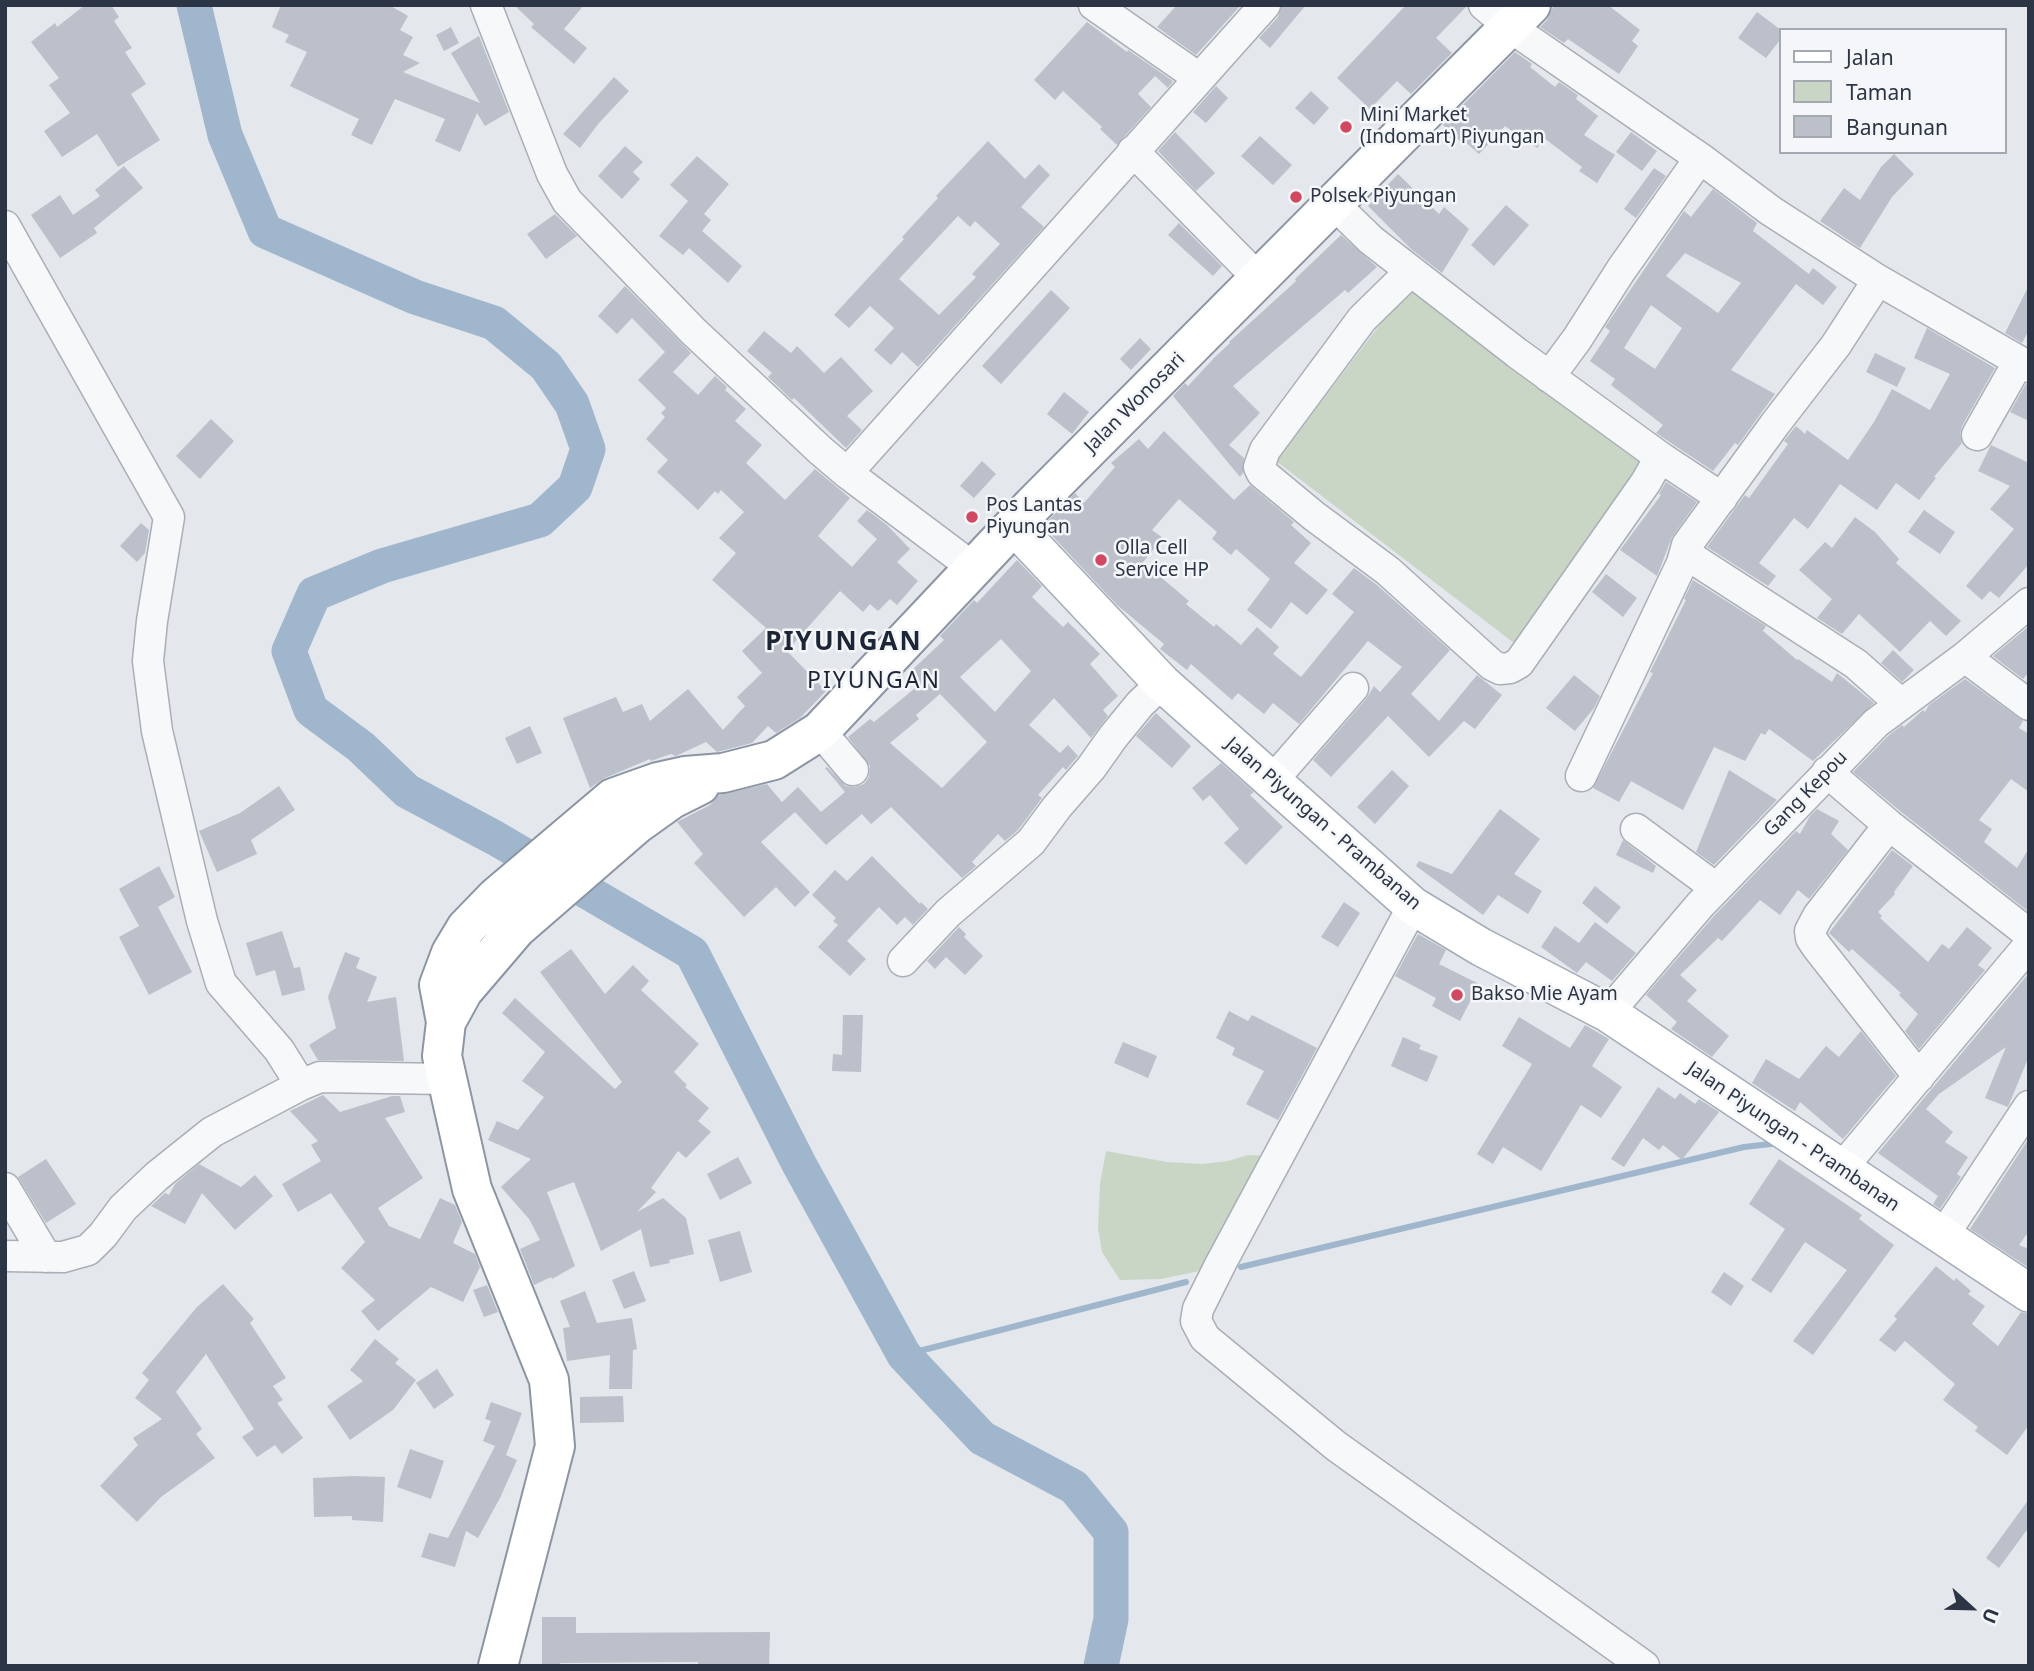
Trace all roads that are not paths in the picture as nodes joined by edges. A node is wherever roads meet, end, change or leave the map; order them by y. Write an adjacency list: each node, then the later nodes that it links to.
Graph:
1 (486, 5): 17 (street)
2 (1094, 5): 5 (street)
3 (1265, 5): 5 (street)
4 (1508, 13): 7 (street); 8 (highway, Jalan Wonosari)
5 (1199, 78): 6 (street)
6 (1133, 152): 11 (street); 17 (street)
7 (1700, 158): 12 (street); 14 (street)
8 (1334, 204): 10 (street); 11 (highway, Jalan Wonosari)
9 (5, 226): 45 (street)
10 (1411, 271): 14 (street); 16 (street)
11 (1259, 279): 19 (highway, Jalan Wonosari)
12 (1878, 279): 13 (street); 18 (street)
13 (2024, 364): 15 (street)
14 (1549, 377): 16 (street)
15 (1977, 435)
16 (1660, 457): 18 (street)
17 (847, 473): 21 (street)
18 (1721, 498): 20 (street)
19 (1014, 526): 21 (highway, Jalan Wonosari); 24 (main road, Jalan Piyungan - Prambanan)
20 (1687, 545): 26 (street); 32 (street)
21 (975, 569): 28 (highway, Jalan Wonosari)
22 (2029, 603): 23 (street, Gang Kepou)
23 (1965, 657): 26 (street, Gang Kepou); 27 (street)
24 (1162, 683): 33 (main road, Jalan Piyungan - Prambanan); 40 (street)
25 (1353, 688): 33 (street)
26 (1901, 704): 30 (street, Gang Kepou)
27 (2029, 705)
28 (820, 731): 29 (street); 31 (highway, Jalan Wonosari)
29 (853, 770)
30 (1827, 772): 34 (street); 36 (street, Gang Kepou)
31 (723, 773): 42 (highway, Jalan Wonosari); 42 (highway, Jalan Wonosari)
32 (1581, 776)
33 (1272, 782): 37 (main road, Jalan Piyungan - Prambanan)
34 (1889, 825): 38 (street); 43 (street)
35 (1636, 829): 36 (street)
36 (1716, 888): 41 (street, Gang Kepou)
37 (1413, 906): 41 (main road, Jalan Piyungan - Prambanan); 54 (street)
38 (2029, 934)
39 (2029, 945): 43 (street)
40 (903, 961)
41 (1608, 1013): 47 (main road, Jalan Piyungan - Prambanan)
42 (446, 1022): 44 (highway)
43 (1920, 1077): 47 (street)
44 (446, 1079): 45 (street); 53 (highway)
45 (301, 1085): 51 (street)
46 (2029, 1106): 49 (street)
47 (1841, 1169): 49 (main road, Jalan Piyungan - Prambanan)
48 (5, 1188): 51 (street)
49 (1943, 1236): 52 (main road, Jalan Piyungan - Prambanan)
50 (5, 1256): 51 (street)
51 (46, 1256)
52 (2029, 1293)
53 (498, 1666)
54 (1644, 1666)

